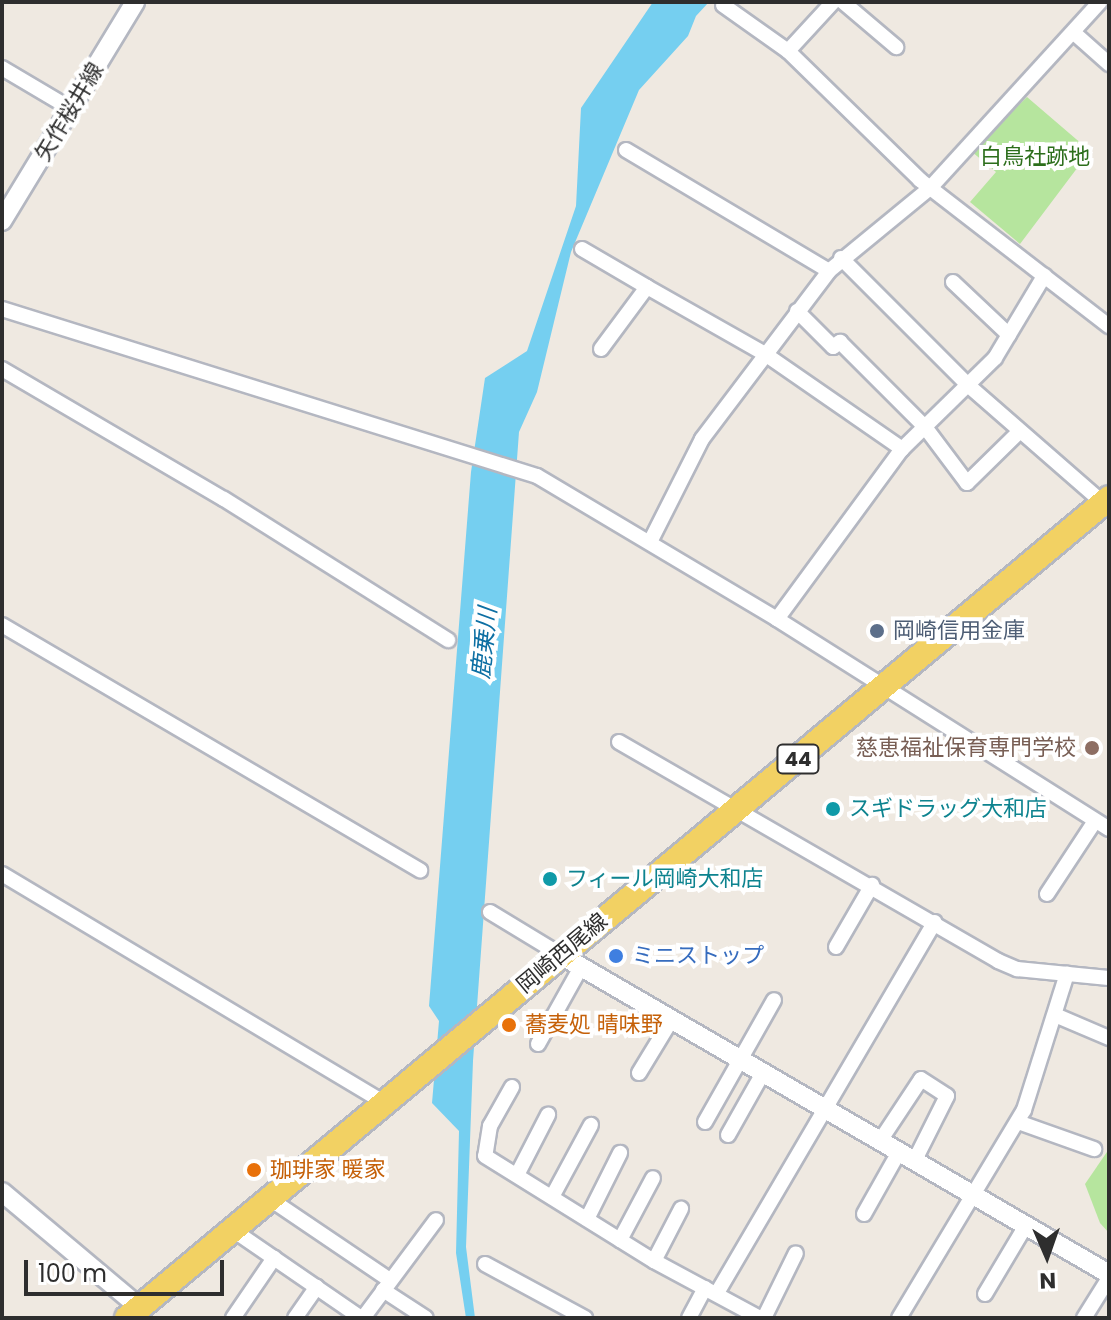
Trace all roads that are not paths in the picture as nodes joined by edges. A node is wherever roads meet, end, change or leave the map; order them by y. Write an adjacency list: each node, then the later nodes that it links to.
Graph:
1 (135, 2): 11 (street, 矢作桜井線)
2 (833, 2): 8 (street)
3 (843, 2): 7 (street)
4 (1100, 2): 6 (street)
5 (723, 5): 8 (street)
6 (1074, 33): 9 (street); 13 (street)
7 (896, 47)
8 (788, 51): 13 (street)
9 (1109, 64)
10 (2, 68): 11 (street)
11 (71, 109): 14 (street, 矢作桜井線)
12 (626, 150): 17 (street)
13 (930, 188): 16 (street); 18 (street)
14 (2, 221)
15 (582, 249): 20 (street)
16 (841, 258): 17 (street); 28 (street)
17 (829, 271): 22 (street)
18 (1044, 276): 23 (street); 24 (street)
19 (953, 282): 24 (street)
20 (647, 287): 25 (street); 26 (street)
21 (2, 309): 33 (street)
22 (797, 311): 26 (street); 29 (street)
23 (1108, 324)
24 (1009, 335): 28 (street)
25 (601, 349)
26 (765, 354): 31 (street); 33 (street)
27 (2, 369): 36 (street)
28 (969, 386): 29 (street); 30 (street)
29 (925, 427): 30 (street); 31 (street)
30 (1020, 431): 32 (street)
31 (902, 449): 34 (street)
32 (1107, 503): 37 (main road, 岡崎西尾線 / 44)
33 (650, 542): 34 (street)
34 (777, 619): 37 (street)
35 (2, 625): 42 (street)
36 (448, 640)
37 (885, 689): 39 (main road, 岡崎西尾線 / 44); 40 (street)
38 (619, 742): 39 (street)
39 (736, 808): 44 (street); 49 (main road, 岡崎西尾線 / 44)
40 (1095, 821): 41 (street); 45 (street)
41 (1109, 829)
42 (420, 870)
43 (2, 874): 62 (street)
44 (872, 885): 47 (street); 48 (street)
45 (1047, 894)
46 (490, 912): 49 (street)
47 (935, 922): 51 (street); 63 (street)
48 (836, 947)
49 (559, 954): 50 (street); 62 (main road, 岡崎西尾線 / 44)
50 (581, 967): 55 (street); 57 (street)
51 (1067, 974): 52 (street); 54 (street)
52 (1109, 978)
53 (774, 1000): 58 (street)
54 (1055, 1015): 56 (street); 66 (street)
55 (672, 1019): 58 (street); 59 (street)
56 (1109, 1038)
57 (538, 1044)
58 (742, 1060): 60 (street); 65 (street)
59 (639, 1073)
60 (763, 1073): 63 (street); 68 (street)
61 (512, 1087): 73 (street)
62 (386, 1104): 78 (main road, 岡崎西尾線 / 44)
63 (825, 1107): 69 (street); 93 (street)
64 (548, 1115): 73 (street)
65 (705, 1122)
66 (1018, 1122): 70 (street); 77 (street)
67 (591, 1125): 76 (street)
68 (728, 1135)
69 (880, 1141): 72 (street); 72 (street)
70 (1094, 1149)
71 (620, 1153): 81 (street)
72 (906, 1157): 77 (street); 80 (street)
73 (517, 1175): 76 (street)
74 (653, 1178): 85 (street)
75 (2, 1192): 95 (street)
76 (552, 1197): 81 (street)
77 (971, 1197): 83 (street); 103 (street)
78 (270, 1199): 84 (main road, 岡崎西尾線 / 44); 91 (street)
79 (681, 1209): 88 (street)
80 (864, 1214)
81 (587, 1219): 85 (street)
82 (436, 1220): 91 (street)
83 (1025, 1227): 90 (street); 94 (street)
84 (233, 1230): 87 (street); 95 (main road, 岡崎西尾線 / 44)
85 (620, 1240): 88 (street)
86 (796, 1253): 102 (street)
87 (274, 1258): 92 (street); 96 (street)
88 (654, 1261): 93 (street)
89 (485, 1264): 100 (street)
90 (1109, 1276): 104 (street)
91 (385, 1285): 98 (street); 99 (street)
92 (317, 1287): 97 (street); 98 (street)
93 (711, 1290): 101 (street); 102 (street)
94 (985, 1294)
95 (133, 1312)
96 (233, 1318)
97 (295, 1318)
98 (362, 1318)
99 (426, 1318)
100 (585, 1318)
101 (689, 1318)
102 (762, 1318)
103 (899, 1318)
104 (1084, 1318)

